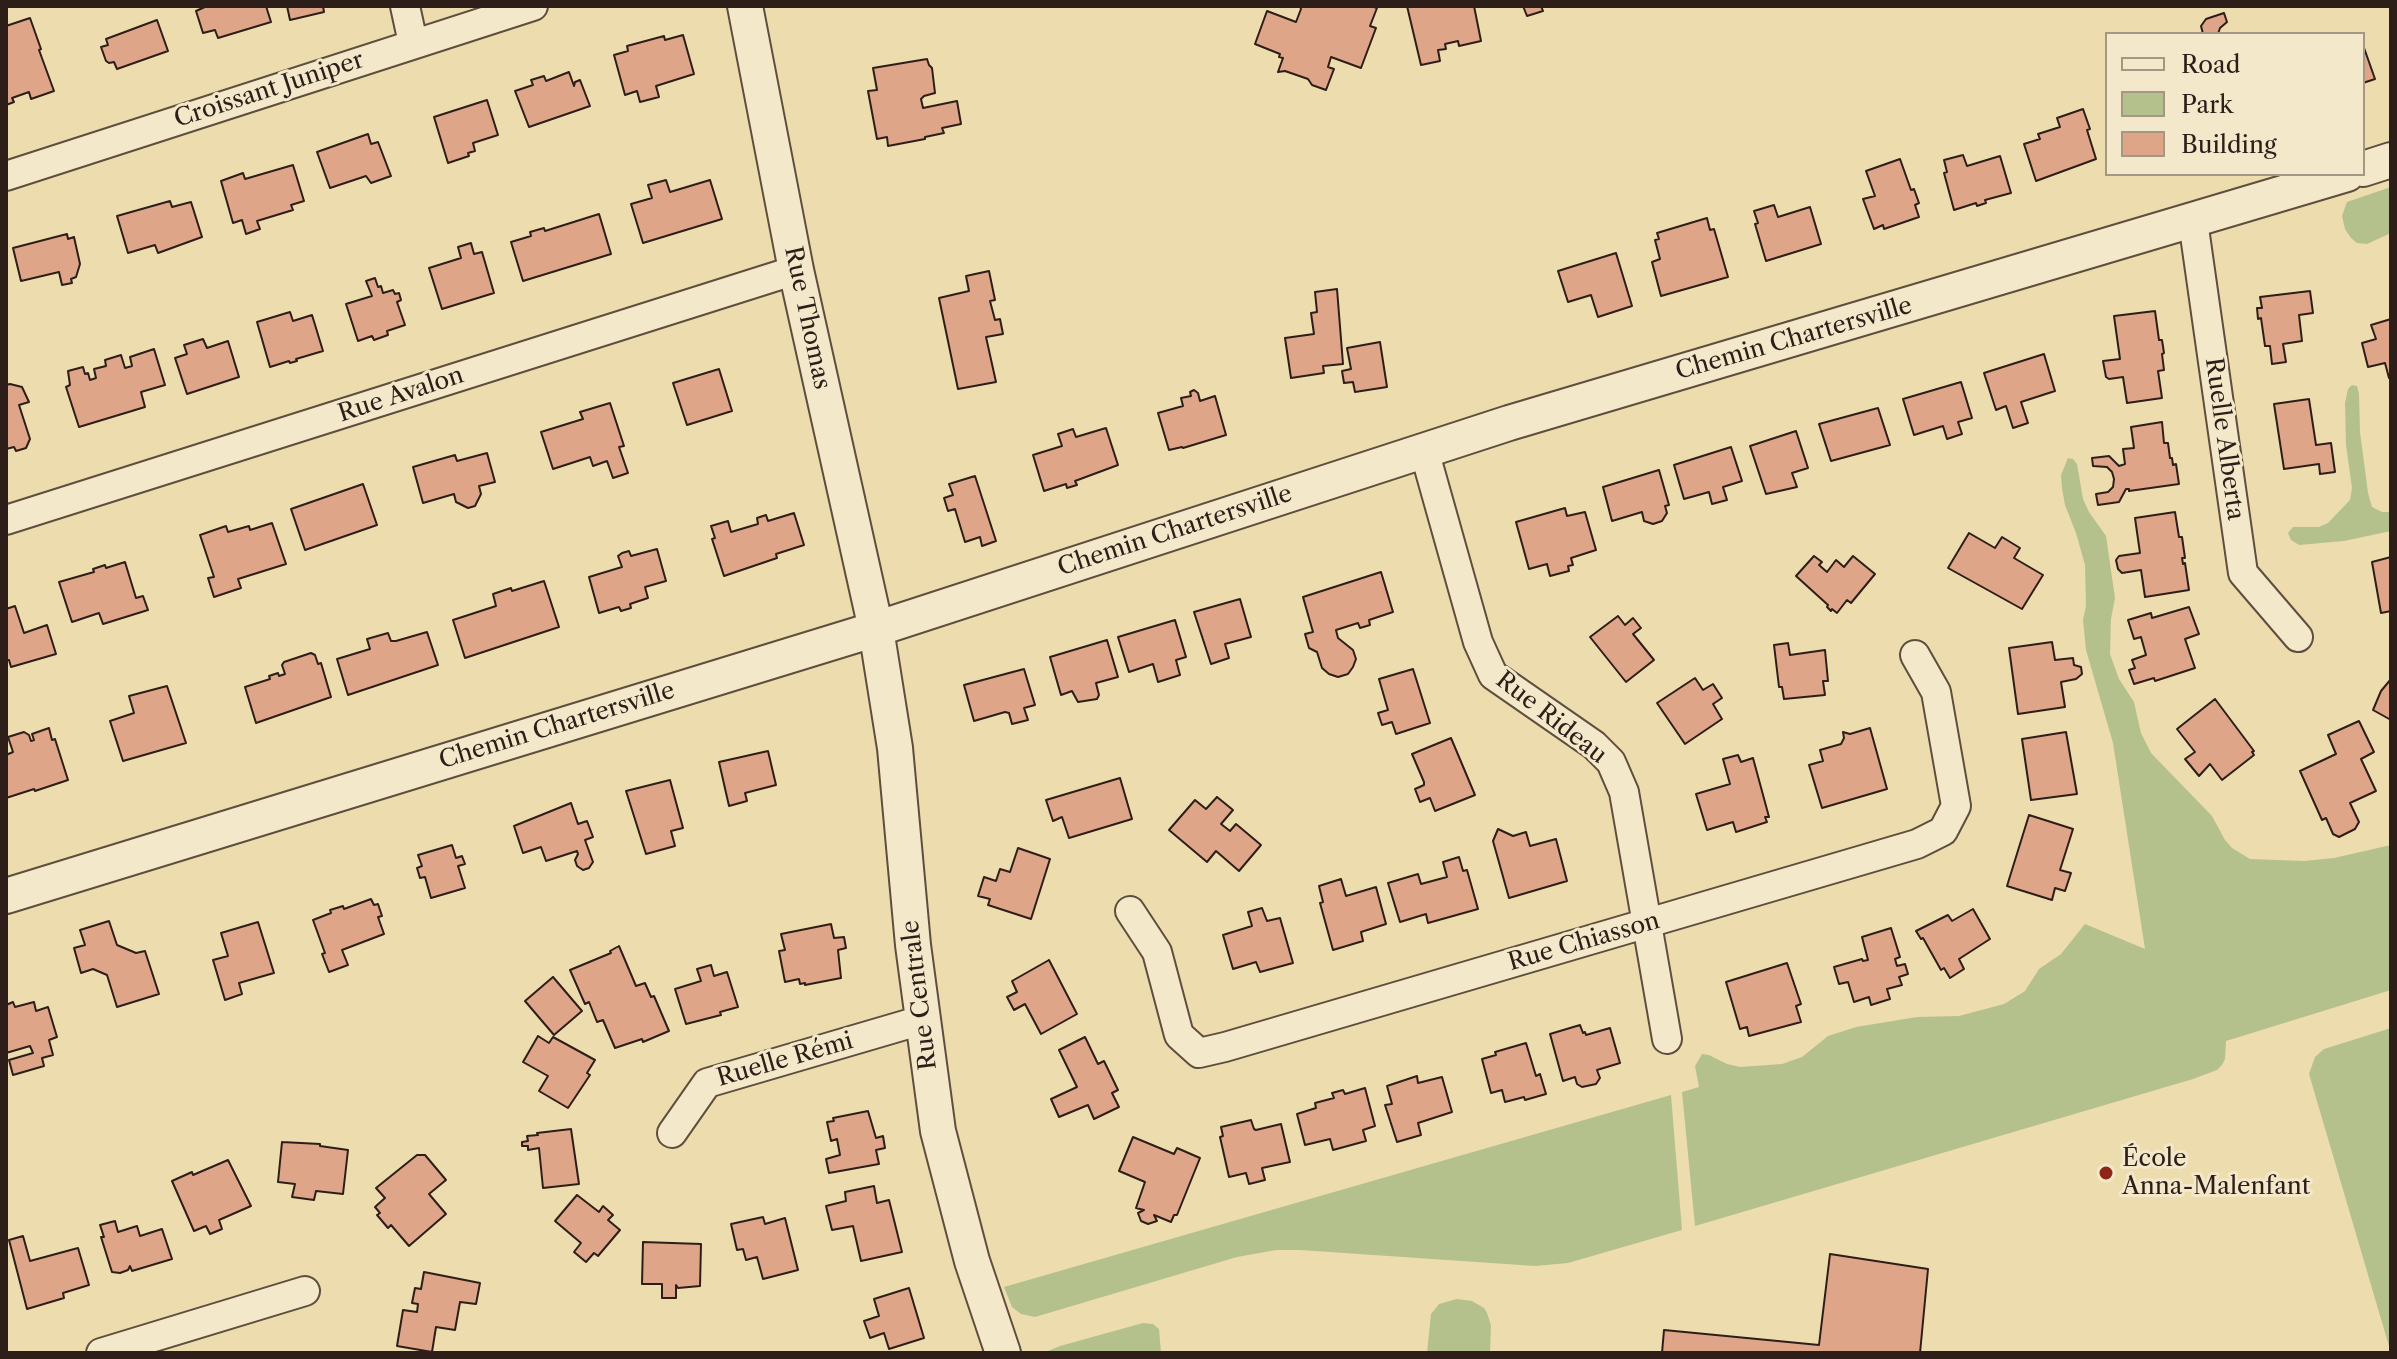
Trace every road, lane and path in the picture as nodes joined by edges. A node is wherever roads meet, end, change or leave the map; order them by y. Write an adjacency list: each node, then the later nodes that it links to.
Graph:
1 (405, 6): 4 (street)
2 (533, 6): 4 (street, Croissant Juniper)
3 (745, 6): 10 (street, Rue Thomas)
4 (413, 43): 7 (street, Croissant Juniper)
5 (2391, 160): 6 (street)
6 (2365, 168)
7 (6, 176)
8 (2340, 176): 9 (street, Chemin Chartersville)
9 (2193, 221): 11 (street, Chemin Chartersville); 14 (street, Ruelle Alberta)
10 (796, 270): 12 (street, Rue Avalon); 13 (street, Rue Thomas)
11 (1424, 450): 13 (street, Chemin Chartersville); 18 (street, Rue Rideau)
12 (6, 520)
13 (876, 629): 16 (street, Chemin Chartersville); 19 (street, Rue Centrale)
14 (2298, 637)
15 (1915, 655): 18 (street, Rue Chiasson)
16 (6, 896)
17 (1130, 911): 18 (street, Rue Chiasson)
18 (1647, 923): 20 (street, Rue Rideau)
19 (922, 1020): 21 (street, Ruelle Rémi); 24 (street, Rue Centrale)
20 (1667, 1039)
21 (672, 1133)
22 (305, 1291): 23 (street)
23 (101, 1353)
24 (1003, 1353)

